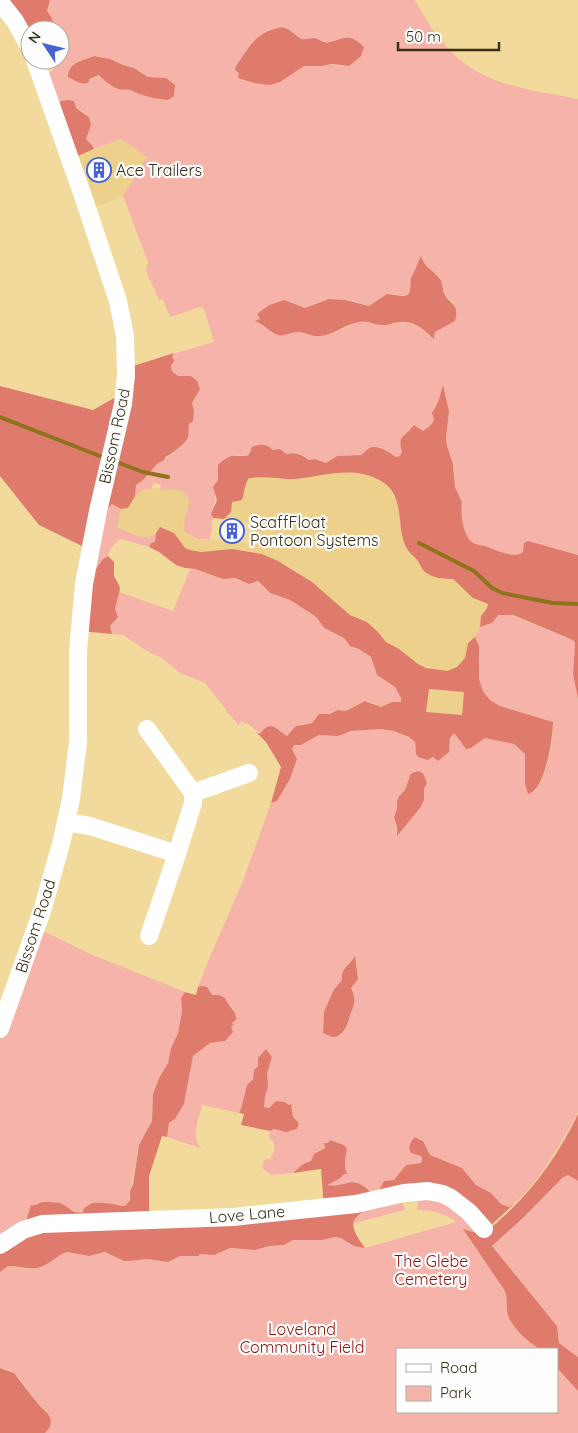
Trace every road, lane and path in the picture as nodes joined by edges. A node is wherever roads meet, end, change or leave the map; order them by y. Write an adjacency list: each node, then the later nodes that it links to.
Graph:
1 (0, 2): 2 (street)
2 (20, 30)
3 (39, 70): 7 (street, Bissom Road)
4 (147, 728): 6 (street)
5 (249, 773): 6 (street)
6 (193, 793): 8 (street)
7 (66, 822): 8 (street); 10 (street, Bissom Road)
8 (177, 854): 9 (street)
9 (149, 936)
10 (0, 1029)
11 (484, 1229): 12 (street, Love Lane)
12 (0, 1245)

